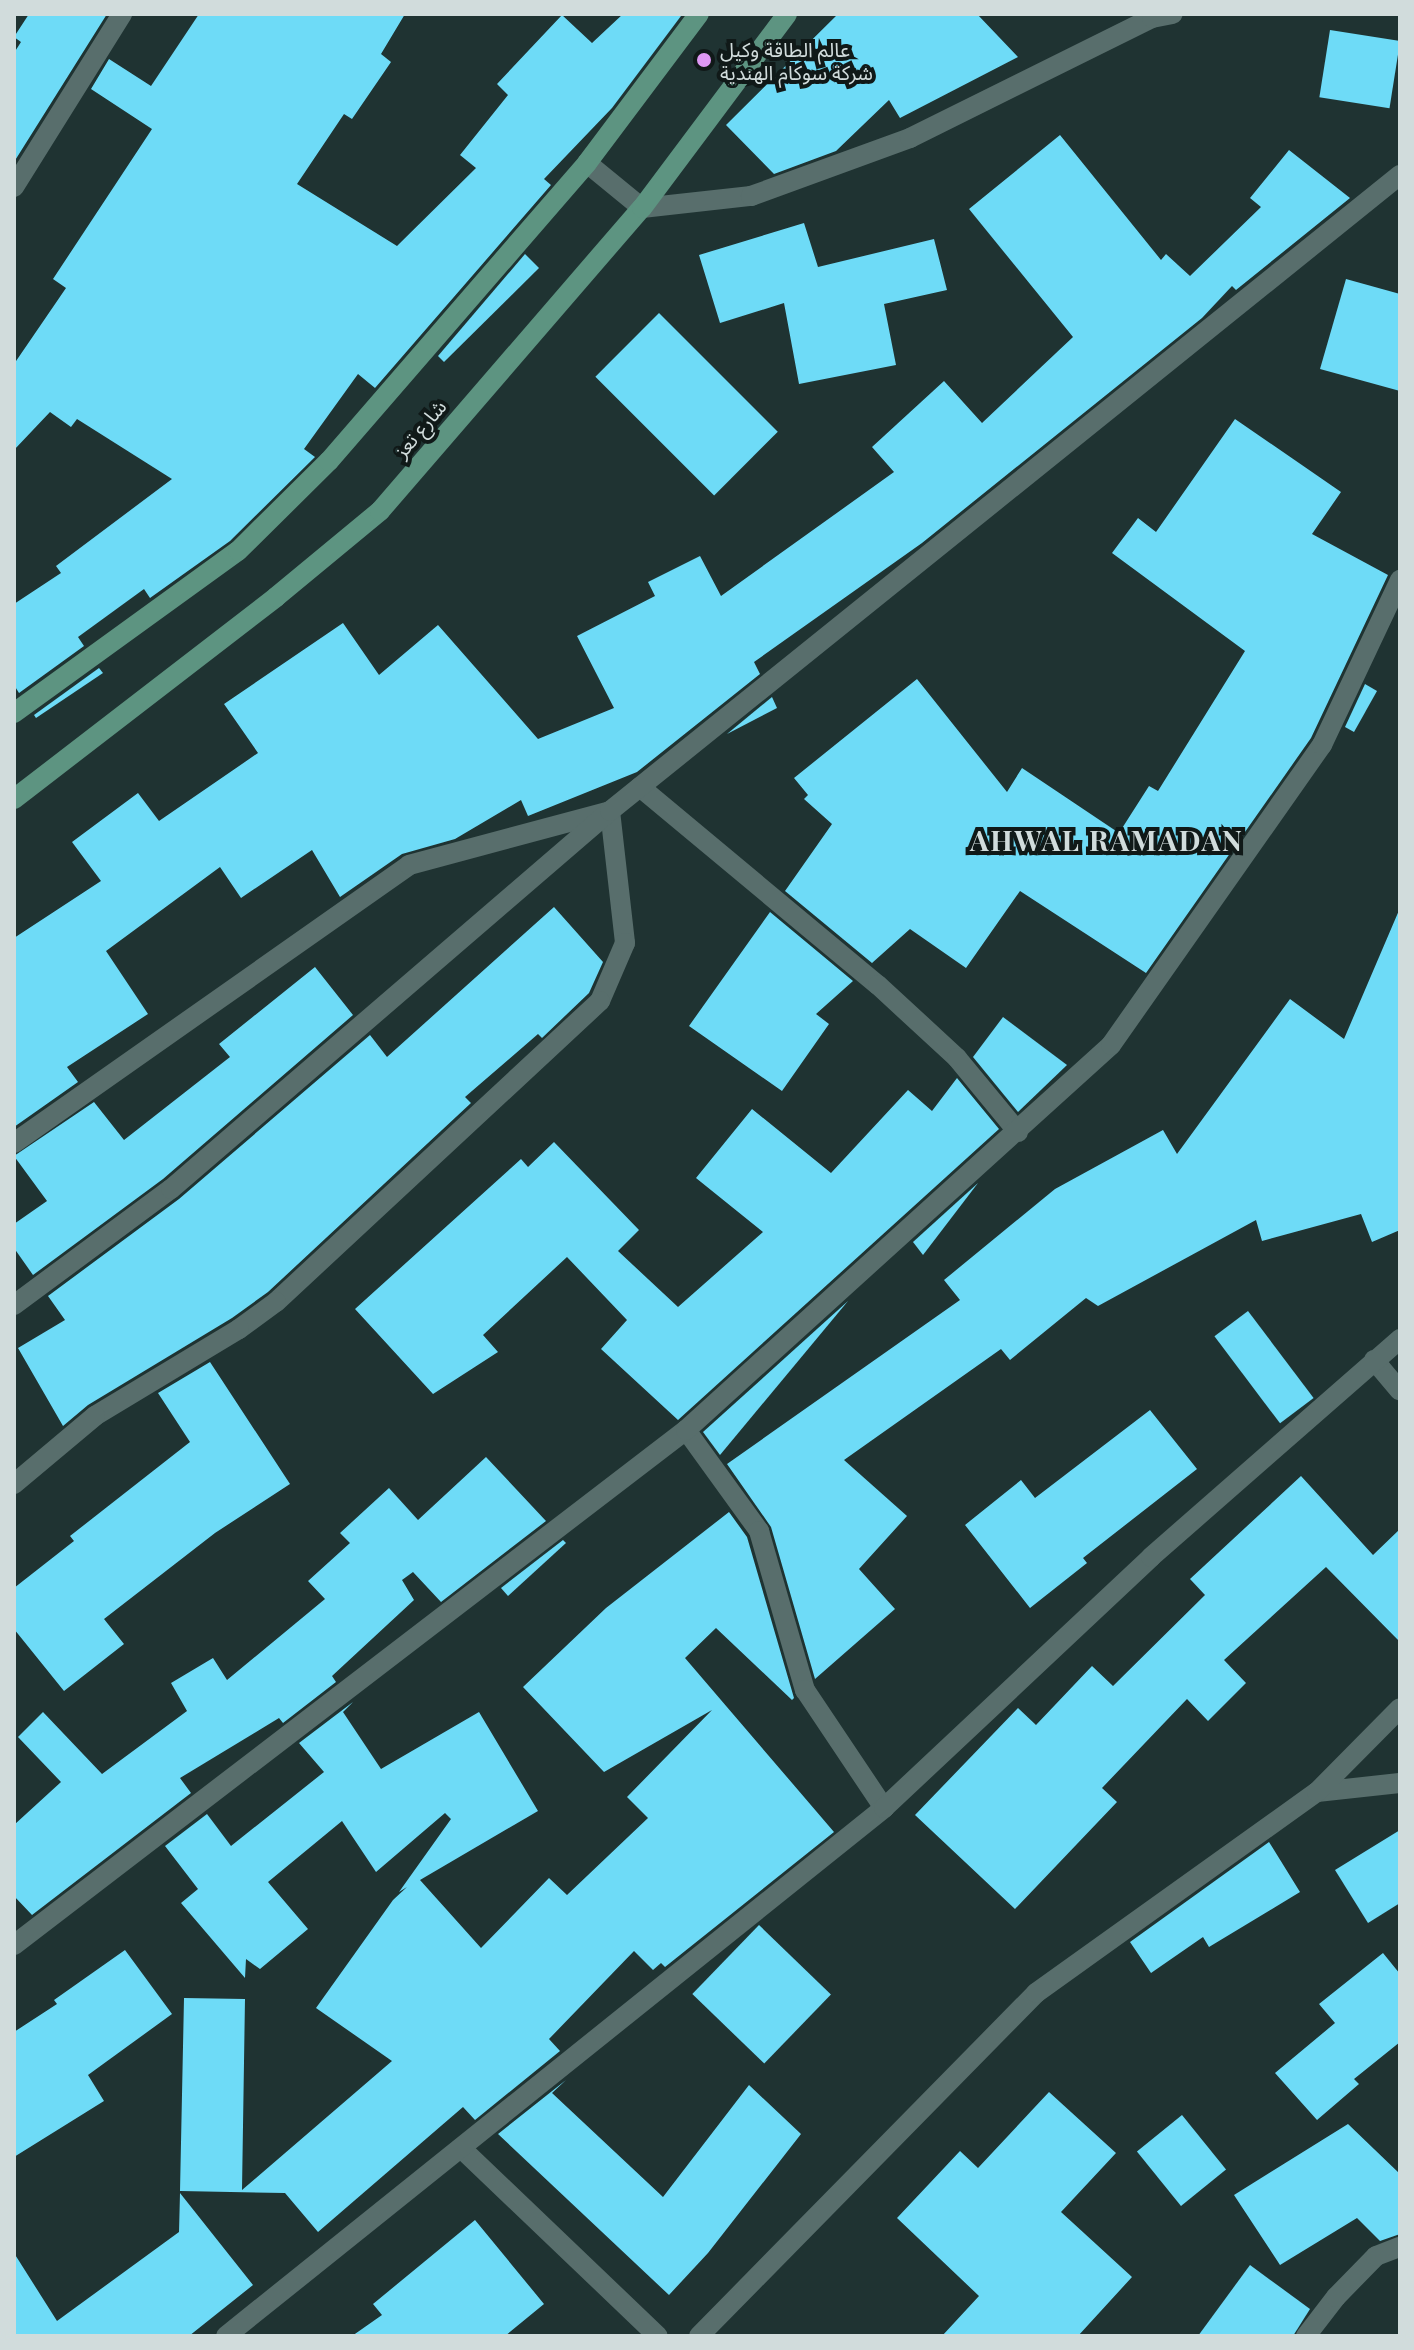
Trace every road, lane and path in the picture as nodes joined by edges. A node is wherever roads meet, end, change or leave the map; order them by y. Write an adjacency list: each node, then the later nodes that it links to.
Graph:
1 (122, 14): 7 (street)
2 (699, 14): 5 (main road)
3 (787, 14): 8 (main road, شارع تعز)
4 (1173, 14): 8 (street)
5 (587, 163): 8 (street); 10 (main road)
6 (1400, 175): 11 (street)
7 (14, 187)
8 (642, 208): 12 (main road, شارع تعز)
9 (1400, 580): 14 (street)
10 (14, 713)
11 (640, 787): 13 (street); 14 (street)
12 (14, 799)
13 (610, 811): 15 (street); 16 (street); 21 (street)
14 (1018, 1132): 20 (street)
15 (14, 1143)
16 (14, 1305)
17 (1400, 1339): 18 (street)
18 (1374, 1360): 19 (street); 25 (street)
19 (1400, 1391)
20 (686, 1430): 25 (street); 26 (street)
21 (14, 1484)
22 (1400, 1708): 24 (street)
23 (1400, 1783): 24 (street)
24 (1317, 1792): 31 (street)
25 (884, 1808): 27 (street)
26 (14, 1945)
27 (461, 2148): 29 (street); 30 (street)
28 (1400, 2247): 32 (street)
29 (226, 2336)
30 (658, 2336)
31 (699, 2336)
32 (1306, 2336)

